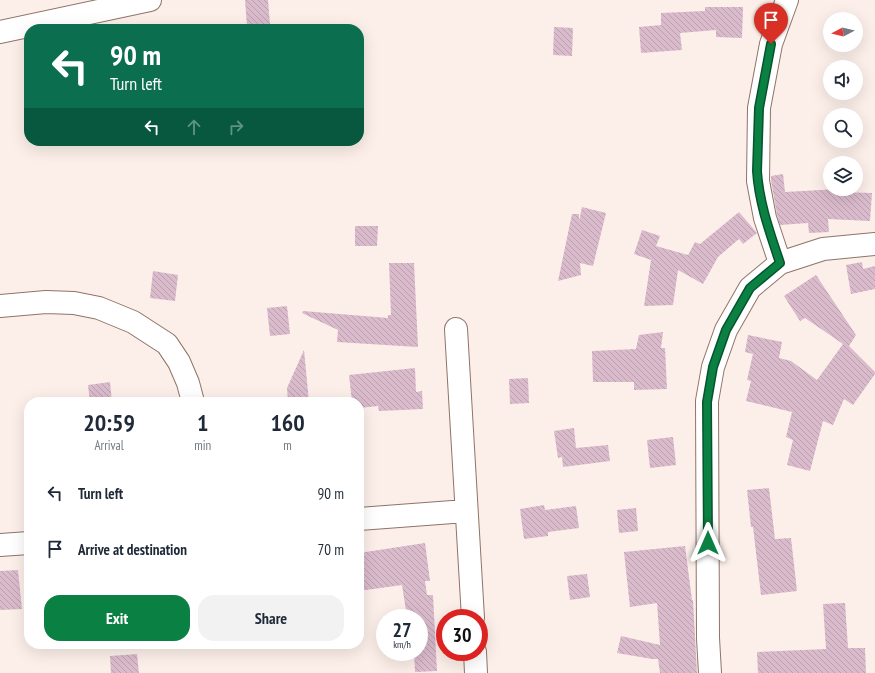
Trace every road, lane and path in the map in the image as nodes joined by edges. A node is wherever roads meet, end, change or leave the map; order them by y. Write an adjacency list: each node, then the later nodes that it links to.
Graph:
1 (150, 0): 3 (street)
2 (787, 0): 7 (street)
3 (38, 24)
4 (24, 27): 5 (street)
5 (0, 32)
6 (875, 244): 7 (street)
7 (780, 263): 18 (street)
8 (0, 306): 10 (street)
9 (456, 329): 11 (street)
10 (192, 397)
11 (466, 511): 12 (street); 15 (street)
12 (364, 519)
13 (24, 543): 14 (street)
14 (0, 545)
15 (472, 609)
16 (475, 661): 17 (street)
17 (476, 673)
18 (710, 673)

